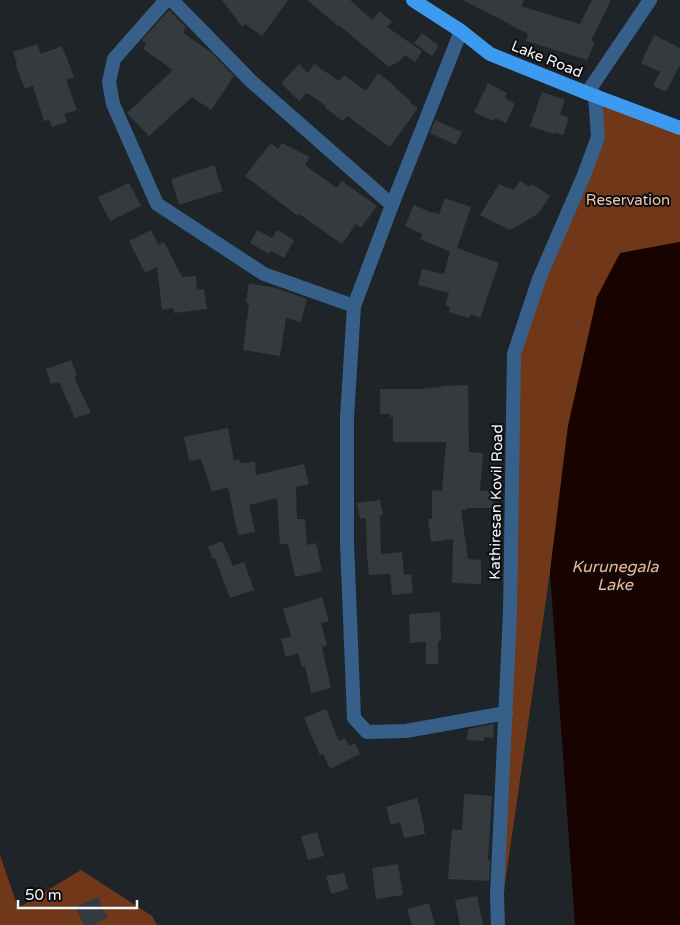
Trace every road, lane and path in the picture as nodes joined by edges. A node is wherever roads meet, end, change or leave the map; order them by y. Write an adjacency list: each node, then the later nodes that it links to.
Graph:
1 (166, 0): 9 (street)
2 (172, 0): 8 (street)
3 (650, 0): 6 (street)
4 (417, 1): 5 (main road, Lake Road)
5 (461, 31): 6 (main road, Lake Road); 8 (street)
6 (591, 94): 7 (main road, Lake Road); 10 (street, Kathiresan Kovil Road)
7 (680, 128)
8 (392, 205): 9 (street)
9 (354, 306): 10 (street)
10 (506, 713): 11 (street, Kathiresan Kovil Road)
11 (498, 925)

